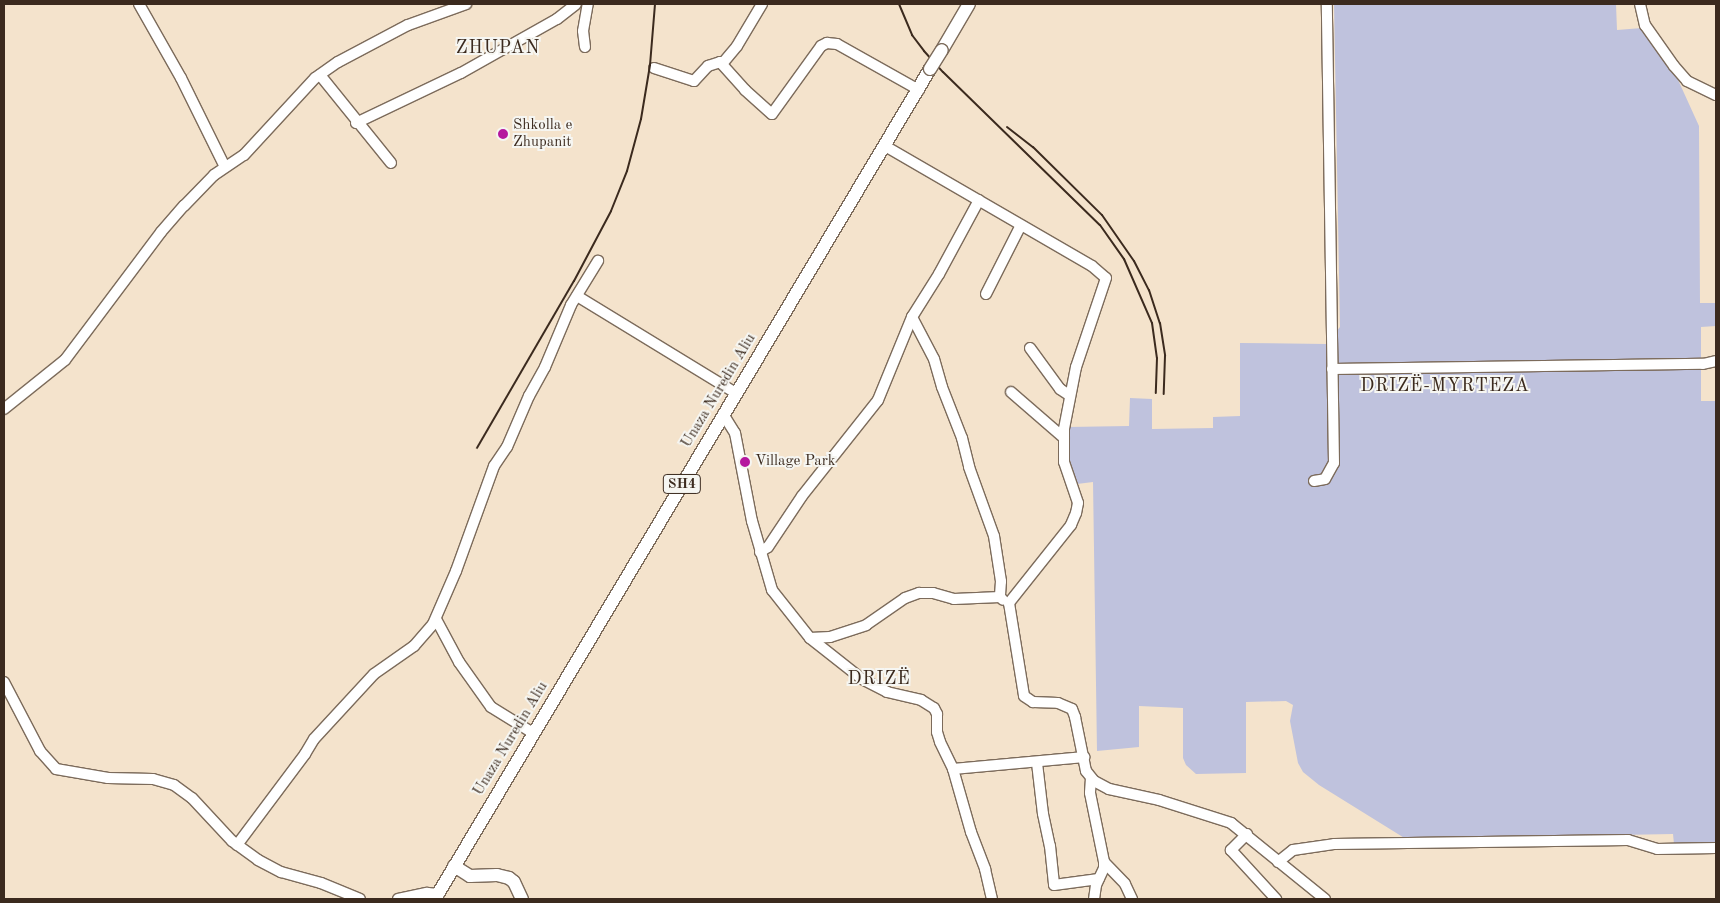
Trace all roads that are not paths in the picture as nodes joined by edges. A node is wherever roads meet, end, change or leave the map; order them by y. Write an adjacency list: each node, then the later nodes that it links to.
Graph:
1 (139, 4): 18 (street)
2 (466, 4): 12 (street)
3 (576, 4): 15 (street)
4 (588, 4): 9 (street)
5 (762, 4): 10 (street)
6 (969, 4): 13 (main road, Unaza Nuredin Aliu / SH4, bridge)
7 (1327, 4): 27 (street)
8 (1640, 4): 14 (street)
9 (585, 47)
10 (722, 64): 11 (street); 13 (street)
11 (654, 68)
12 (320, 75): 15 (street); 18 (street)
13 (919, 90): 16 (main road, Unaza Nuredin Aliu / SH4)
14 (1716, 95)
15 (356, 123): 17 (street)
16 (885, 146): 19 (street); 29 (main road, Unaza Nuredin Aliu / SH4)
17 (391, 163)
18 (225, 167): 31 (street)
19 (979, 200): 20 (street); 24 (street)
20 (1021, 224): 22 (street); 30 (street)
21 (598, 261): 23 (street)
22 (986, 294)
23 (577, 296): 29 (street); 37 (street)
24 (912, 317): 35 (street); 36 (street)
25 (1030, 348): 30 (street)
26 (1716, 361): 27 (street)
27 (1332, 369): 34 (street)
28 (1011, 392): 33 (street)
29 (736, 394): 32 (main road, Unaza Nuredin Aliu / SH4)
30 (1069, 395): 33 (street)
31 (4, 410)
32 (724, 414): 35 (street); 40 (main road, Unaza Nuredin Aliu / SH4)
33 (1063, 438): 36 (street)
34 (1314, 481)
35 (760, 552): 38 (street)
36 (1004, 600): 38 (street); 41 (street)
37 (436, 619): 40 (street); 46 (street)
38 (810, 638): 43 (street)
39 (4, 682): 46 (street)
40 (533, 733): 50 (main road, Unaza Nuredin Aliu / SH4)
41 (1084, 757): 42 (street); 44 (street)
42 (1038, 762): 43 (street); 51 (street)
43 (954, 768): 56 (street)
44 (1091, 778): 45 (street); 48 (street)
45 (1247, 834): 49 (street); 59 (street)
46 (237, 845): 53 (street)
47 (1716, 848): 49 (street)
48 (1104, 862): 51 (street); 58 (street)
49 (1278, 862): 60 (street)
50 (454, 866): 52 (main road, Unaza Nuredin Aliu / SH4); 55 (main road)
51 (1099, 878): 57 (street)
52 (437, 896): 54 (street)
53 (360, 899)
54 (398, 899)
55 (522, 899)
56 (992, 899)
57 (1094, 899)
58 (1132, 899)
59 (1276, 899)
60 (1325, 899)

